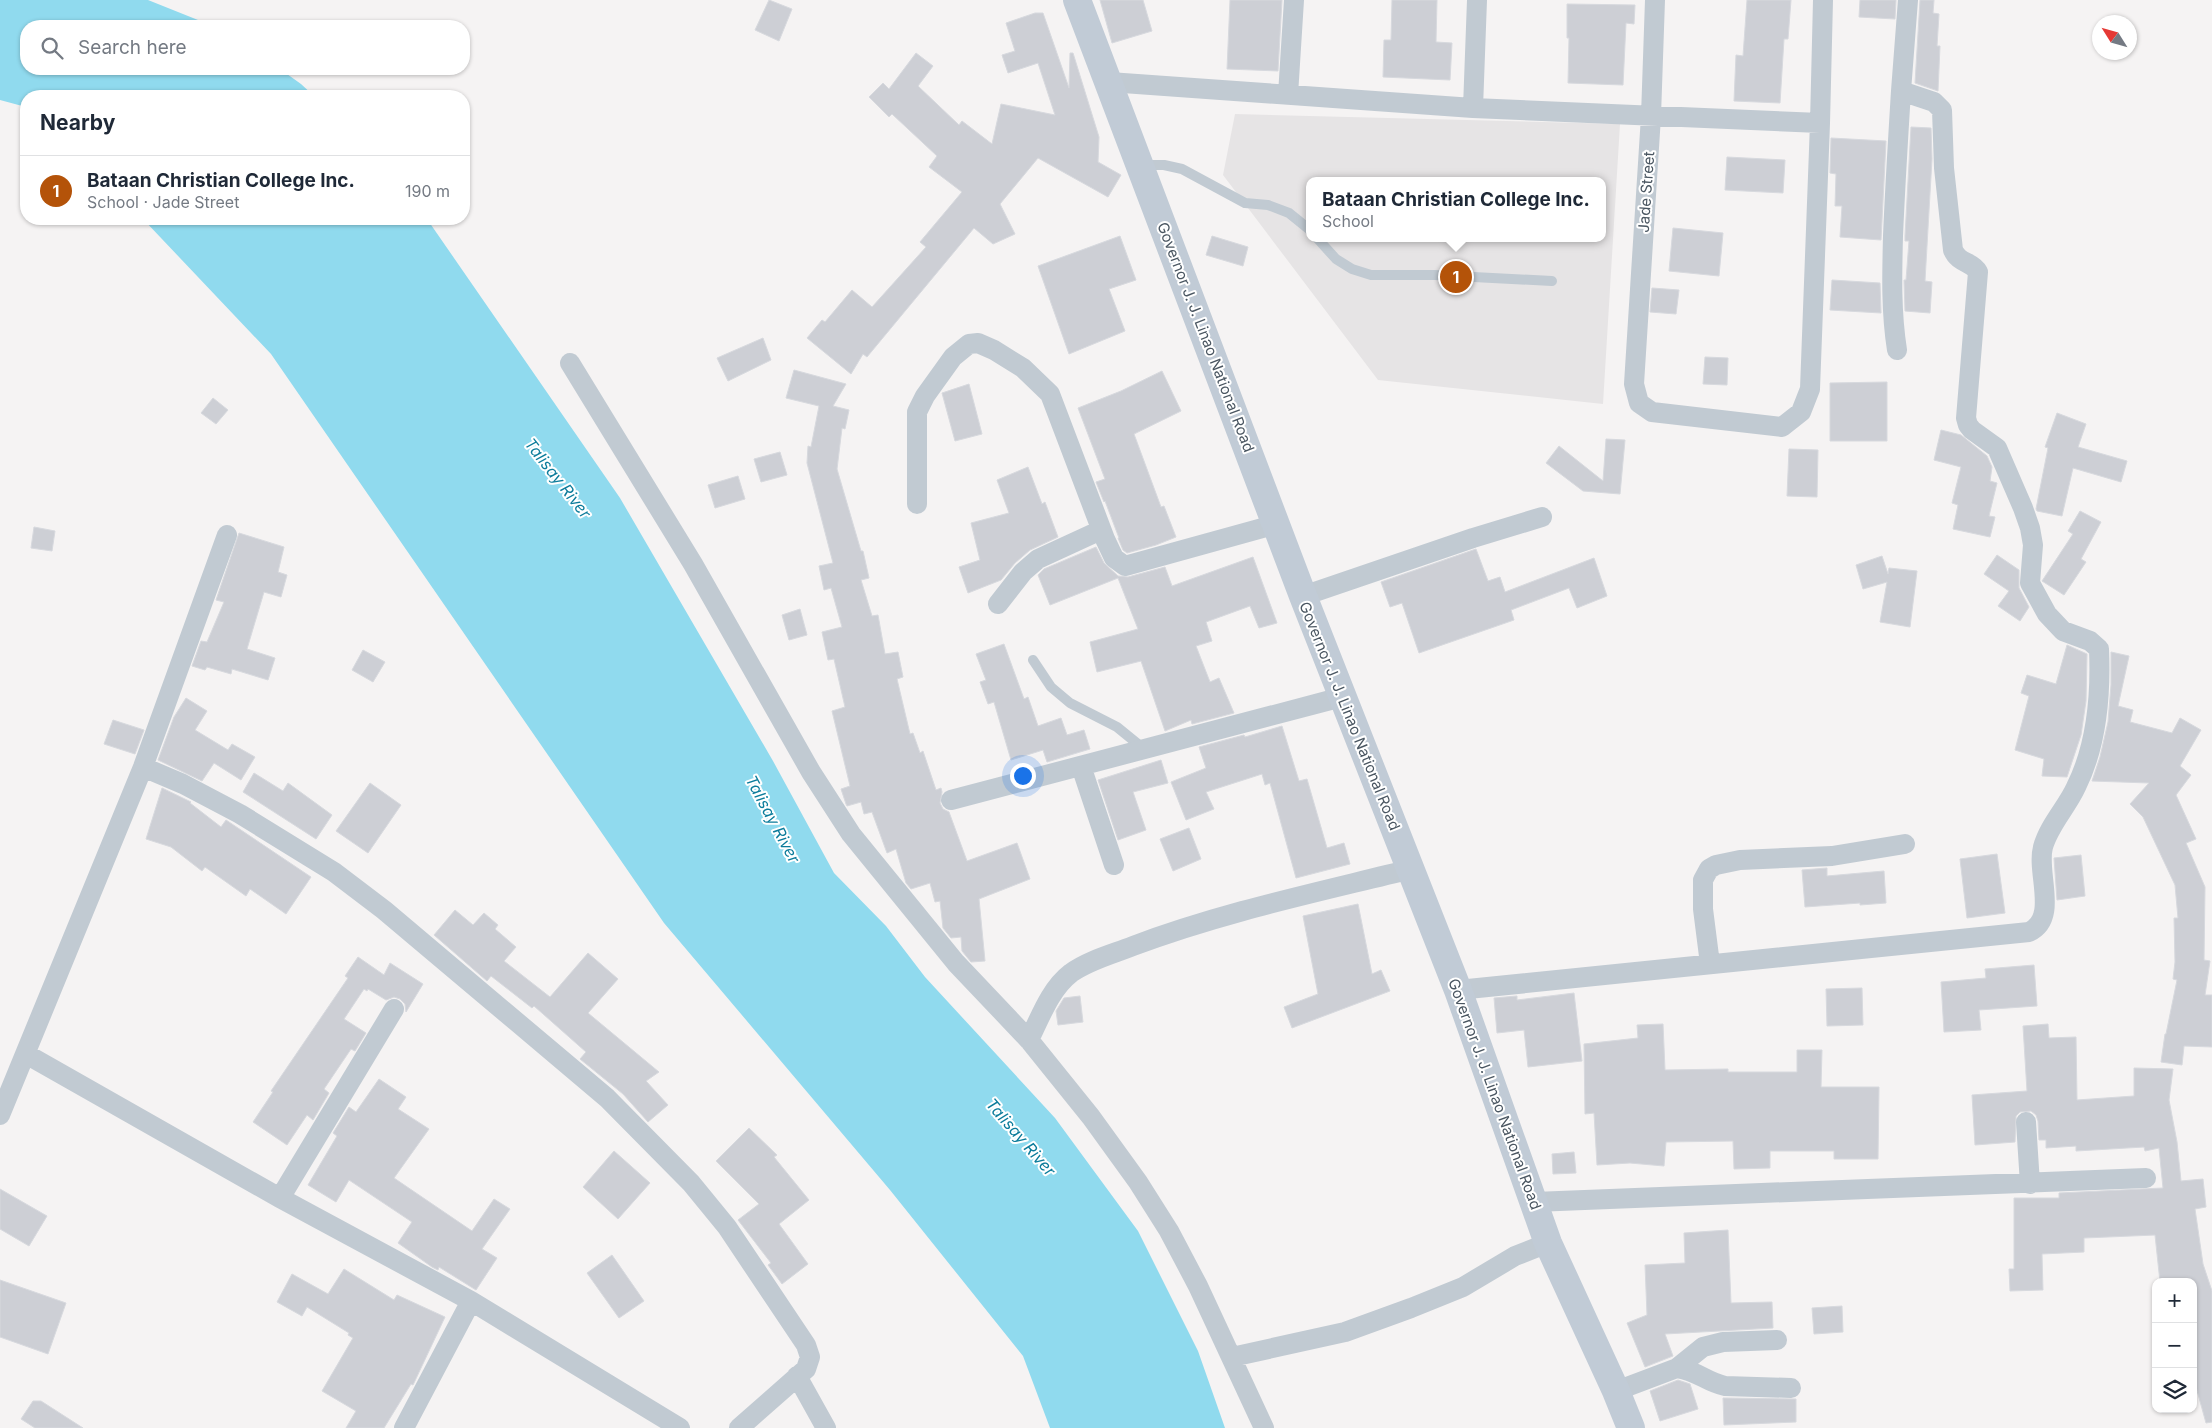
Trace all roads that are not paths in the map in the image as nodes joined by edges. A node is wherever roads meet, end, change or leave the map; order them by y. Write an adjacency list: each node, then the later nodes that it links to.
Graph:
1 (1077, 0): 7 (main road, Governor J. J. Linao National Road)
2 (1294, 0): 9 (street)
3 (1478, 0): 10 (street)
4 (1655, 0): 11 (street, Jade Street)
5 (1824, 0): 12 (street)
6 (1908, 0): 8 (street)
7 (1110, 82): 9 (street); 13 (main road, Governor J. J. Linao National Road)
8 (1901, 91): 17 (street); 35 (street)
9 (1288, 95): 10 (street)
10 (1473, 108): 11 (street)
11 (1651, 116): 12 (street); 12 (street, Jade Street)
12 (1820, 123)
13 (1141, 165): 14 (lane); 21 (main road, Governor J. J. Linao National Road)
14 (1306, 227)
15 (1321, 242): 16 (lane)
16 (1552, 281)
17 (1897, 350)
18 (570, 363): 38 (street)
19 (917, 504): 22 (street)
20 (1542, 517): 24 (street)
21 (1277, 524): 22 (street); 24 (main road, Governor J. J. Linao National Road)
22 (1101, 530): 25 (street)
23 (227, 535): 30 (street)
24 (1303, 596): 27 (main road, Governor J. J. Linao National Road)
25 (998, 604)
26 (1033, 660): 28 (lane)
27 (1342, 697): 28 (street); 34 (main road, Governor J. J. Linao National Road)
28 (1144, 749): 29 (street)
29 (1082, 766): 31 (street); 33 (street)
30 (144, 767): 39 (street); 51 (street)
31 (951, 800)
32 (1905, 844): 35 (street)
33 (1114, 866)
34 (1411, 869): 36 (main road, Governor J. J. Linao National Road); 38 (street)
35 (1710, 964): 36 (street)
36 (1458, 990): 45 (main road, Governor J. J. Linao National Road)
37 (394, 1009): 44 (street)
38 (1029, 1040): 49 (street)
39 (26, 1054): 40 (street); 44 (street)
40 (0, 1115)
41 (2026, 1122): 43 (street)
42 (2146, 1178): 43 (street)
43 (2030, 1184): 45 (street)
44 (280, 1198): 47 (street)
45 (1534, 1202): 46 (main road, Governor J. J. Linao National Road)
46 (1548, 1243): 49 (street); 53 (main road, Governor J. J. Linao National Road)
47 (472, 1301): 54 (street); 55 (street)
48 (1777, 1340): 50 (street)
49 (1232, 1357): 58 (street)
50 (1677, 1368): 52 (street); 53 (street)
51 (797, 1376): 56 (street); 57 (street)
52 (1791, 1388)
53 (1616, 1391): 59 (main road, Governor J. J. Linao National Road)
54 (404, 1428)
55 (680, 1428)
56 (739, 1428)
57 (826, 1428)
58 (1264, 1428)
59 (1631, 1428)

